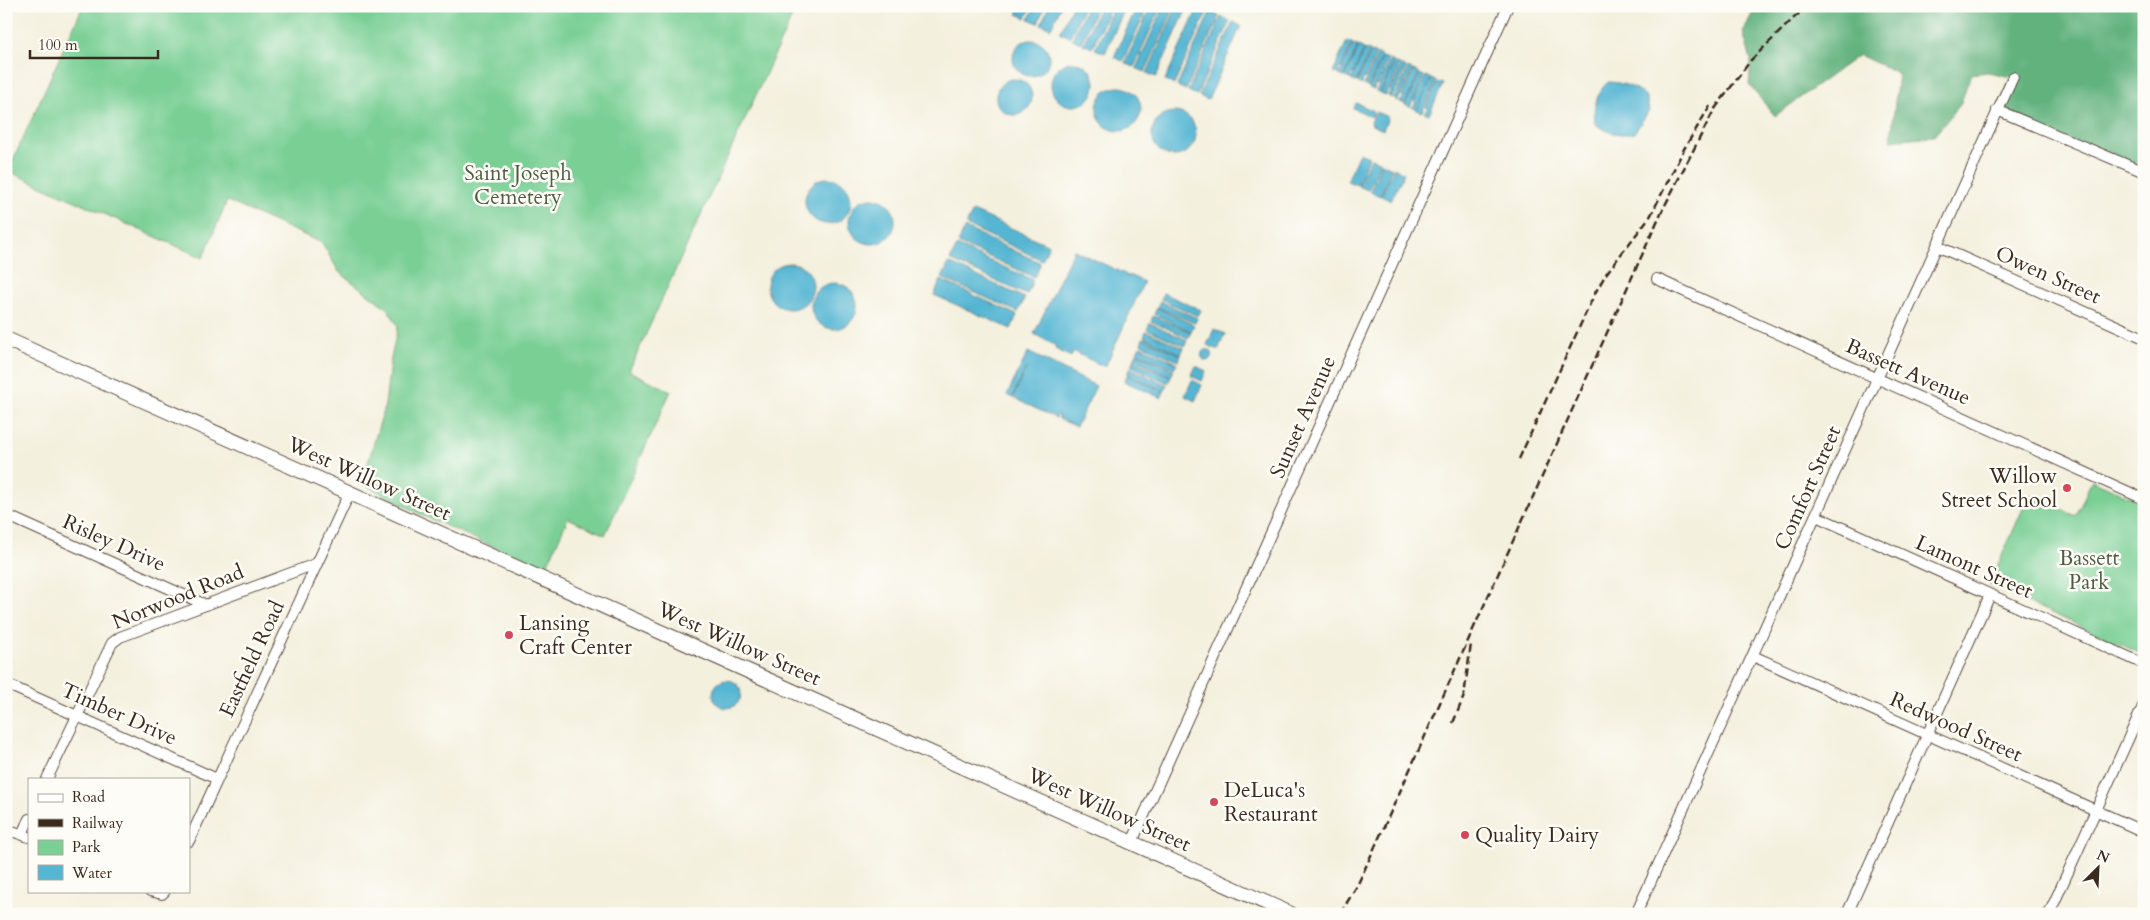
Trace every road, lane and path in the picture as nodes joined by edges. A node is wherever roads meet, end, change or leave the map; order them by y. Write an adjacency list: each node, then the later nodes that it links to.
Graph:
1 (1508, 6): 30 (street, Sunset Avenue)
2 (2013, 77): 3 (street, Comfort Street)
3 (1998, 110): 4 (street); 5 (street, Comfort Street)
4 (2144, 172)
5 (1937, 246): 7 (street, Owen Street); 9 (street, Comfort Street)
6 (1657, 279): 9 (street, Bassett Avenue)
7 (2144, 338)
8 (6, 339): 10 (street, West Willow Street)
9 (1877, 379): 11 (street, Bassett Avenue); 13 (street, Comfort Street)
10 (350, 492): 14 (street, Eastfield Road); 30 (street, West Willow Street)
11 (2144, 499)
12 (6, 515): 16 (street, Risley Drive)
13 (1816, 516): 15 (street, Lamont Street); 17 (street, Comfort Street)
14 (315, 564): 16 (street, Norwood Road); 24 (street, Eastfield Road)
15 (1990, 595): 18 (street, Lamont Street); 22 (street)
16 (206, 605): 21 (street, Norwood Road)
17 (1752, 656): 22 (street, Redwood Street); 32 (street, Comfort Street)
18 (2144, 664)
19 (6, 684): 21 (street, Timber Drive)
20 (2144, 704): 25 (street)
21 (76, 715): 23 (street, Norwood Road); 24 (street, Timber Drive)
22 (1927, 735): 25 (street, Redwood Street); 33 (street)
23 (47, 778)
24 (217, 779): 29 (street, Eastfield Road)
25 (2096, 810): 27 (street, Redwood Street); 34 (street)
26 (6, 830): 28 (street)
27 (2144, 832)
28 (25, 835)
29 (190, 839)
30 (1132, 842): 31 (street, West Willow Street)
31 (1291, 914)
32 (1636, 914)
33 (1847, 914)
34 (2049, 914)

